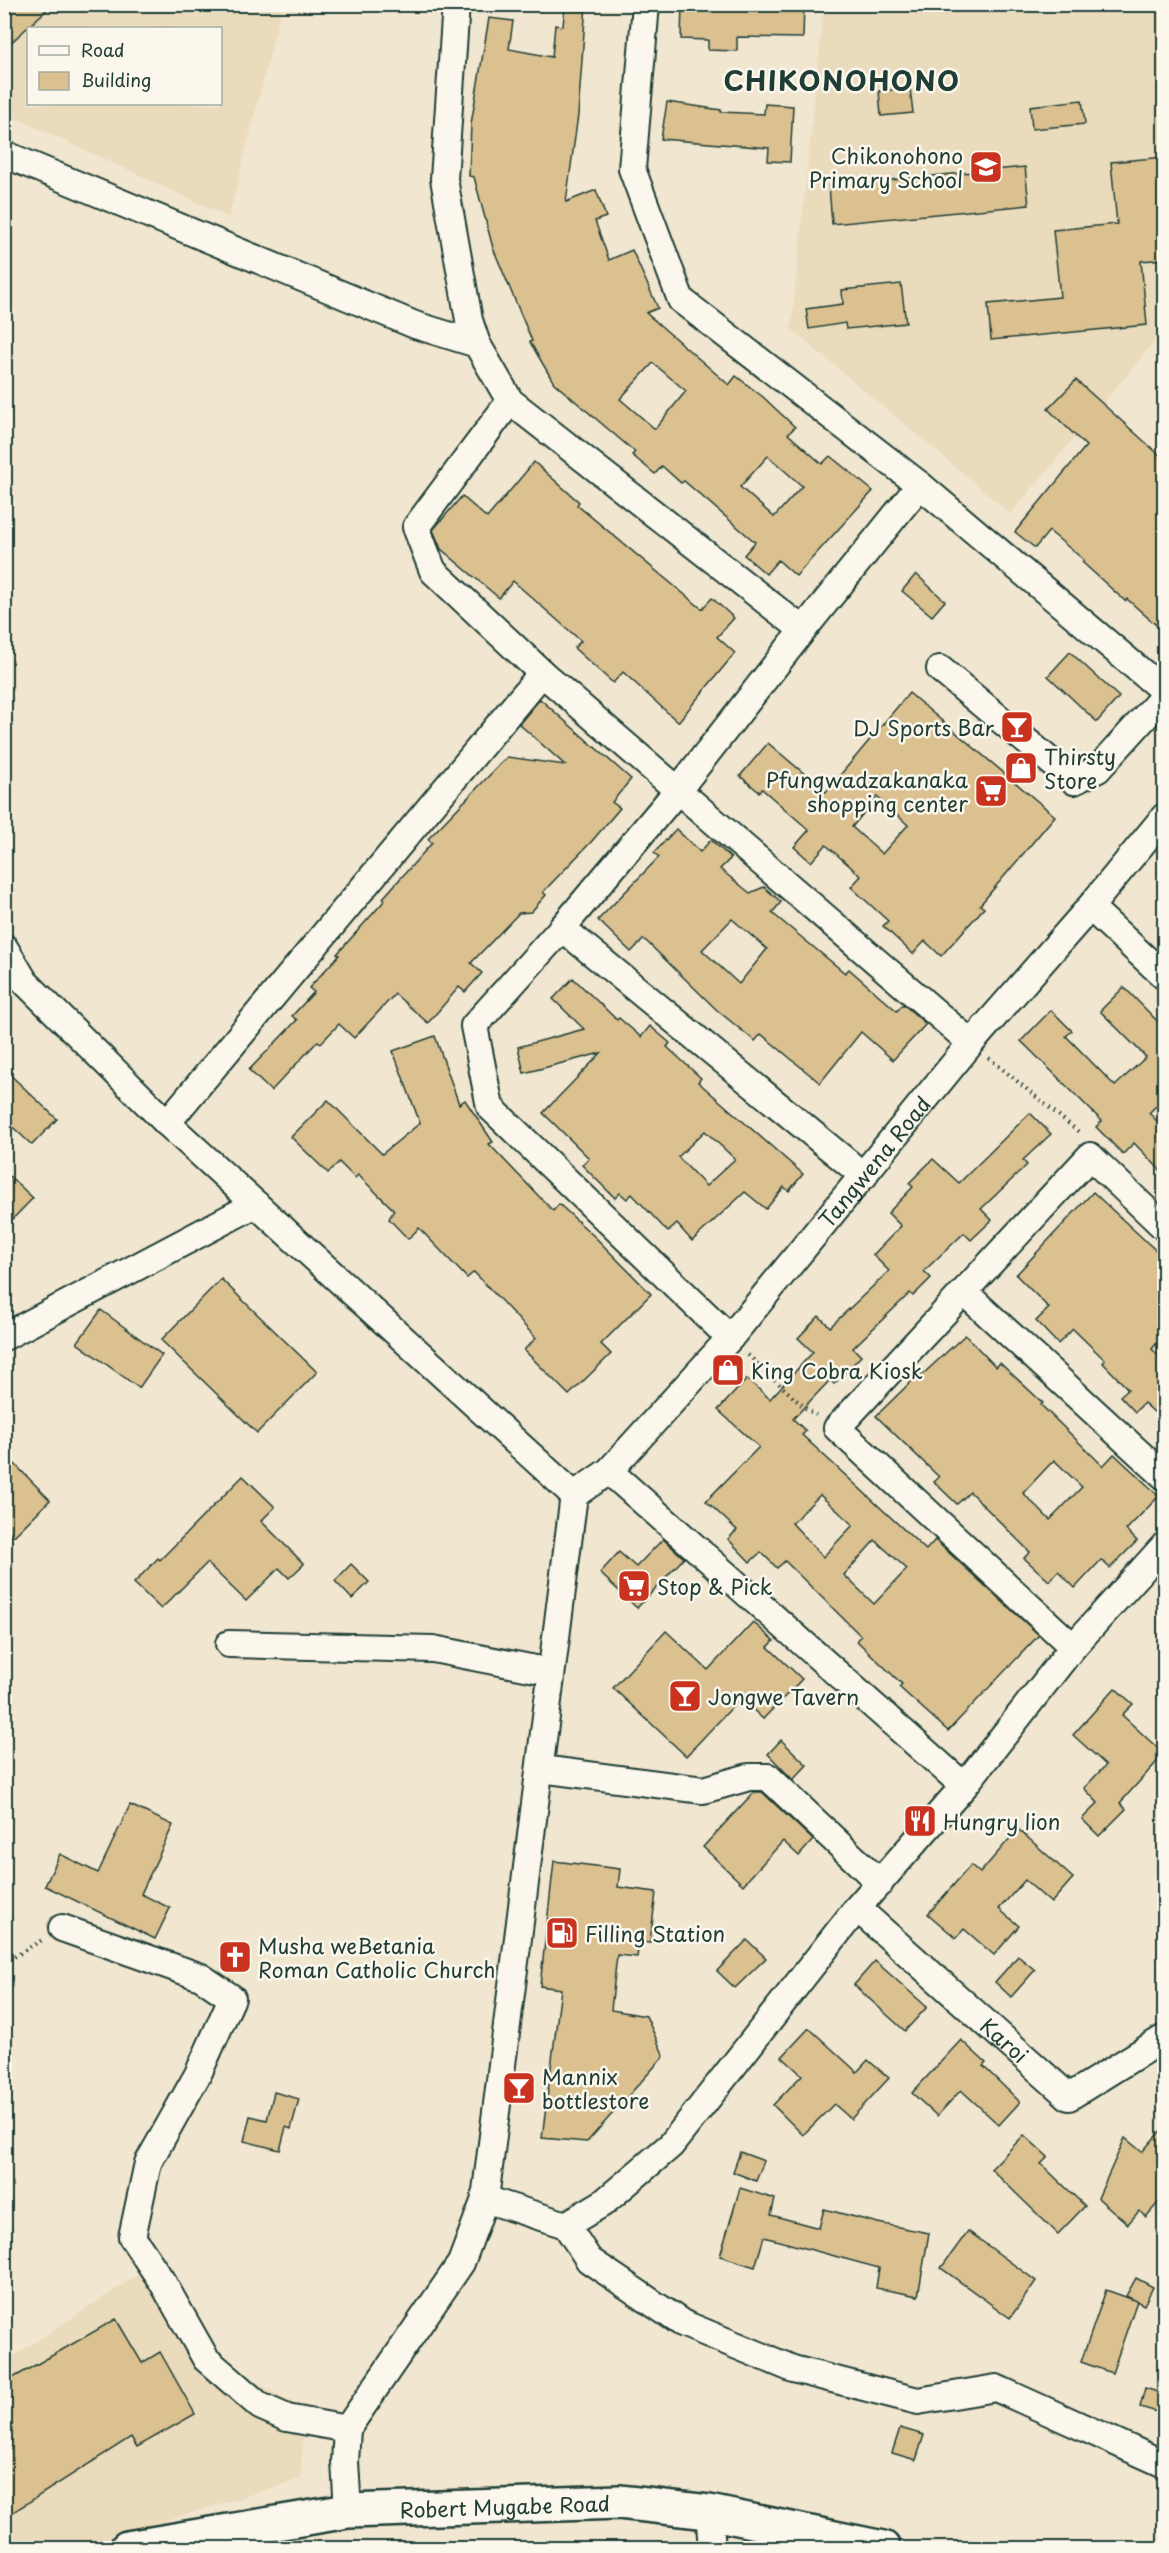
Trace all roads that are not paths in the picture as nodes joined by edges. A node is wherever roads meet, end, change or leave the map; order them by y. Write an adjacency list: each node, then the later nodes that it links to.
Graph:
1 (456, 4): 4 (street)
2 (646, 4): 6 (street)
3 (4, 154): 4 (street)
4 (477, 344): 5 (street)
5 (510, 401): 7 (street); 9 (street)
6 (920, 484): 7 (street); 10 (street)
7 (802, 630): 12 (street)
8 (940, 669): 11 (street)
9 (542, 673): 12 (street); 19 (street)
10 (1164, 690)
11 (1164, 696)
12 (678, 790): 15 (street); 18 (street)
13 (1164, 817): 14 (street, Tangwena Road)
14 (1090, 907): 17 (street); 18 (street, Tangwena Road)
15 (562, 928): 20 (street); 25 (street)
16 (4, 947): 19 (street)
17 (1164, 976)
18 (971, 1043): 20 (street, Tangwena Road)
19 (167, 1123): 21 (street)
20 (864, 1176): 25 (street, Tangwena Road)
21 (256, 1204): 24 (street); 28 (street)
22 (1164, 1227): 23 (street)
23 (965, 1293): 27 (street); 31 (street)
24 (4, 1337)
25 (730, 1338): 26 (street, Tangwena Road)
26 (609, 1472): 28 (street, Tangwena Road); 34 (street)
27 (1164, 1476)
28 (574, 1495): 32 (street)
29 (1164, 1546): 31 (street)
30 (229, 1644): 32 (street)
31 (1073, 1647): 34 (street)
32 (551, 1672): 33 (street)
33 (541, 1769): 35 (street); 39 (street)
34 (964, 1786): 35 (street)
35 (880, 1883): 36 (street)
36 (857, 1908): 38 (street, Karoi); 40 (street)
37 (62, 1928): 41 (street)
38 (1164, 2038)
39 (485, 2199): 40 (street); 41 (street)
40 (566, 2225): 42 (street)
41 (347, 2428): 43 (street)
42 (1164, 2463)
43 (348, 2511): 44 (main road, Robert Mugabe Road); 45 (main road, Robert Mugabe Road)
44 (709, 2512): 46 (street); 47 (main road, Robert Mugabe Road)
45 (127, 2548)
46 (712, 2548)
47 (883, 2548)

